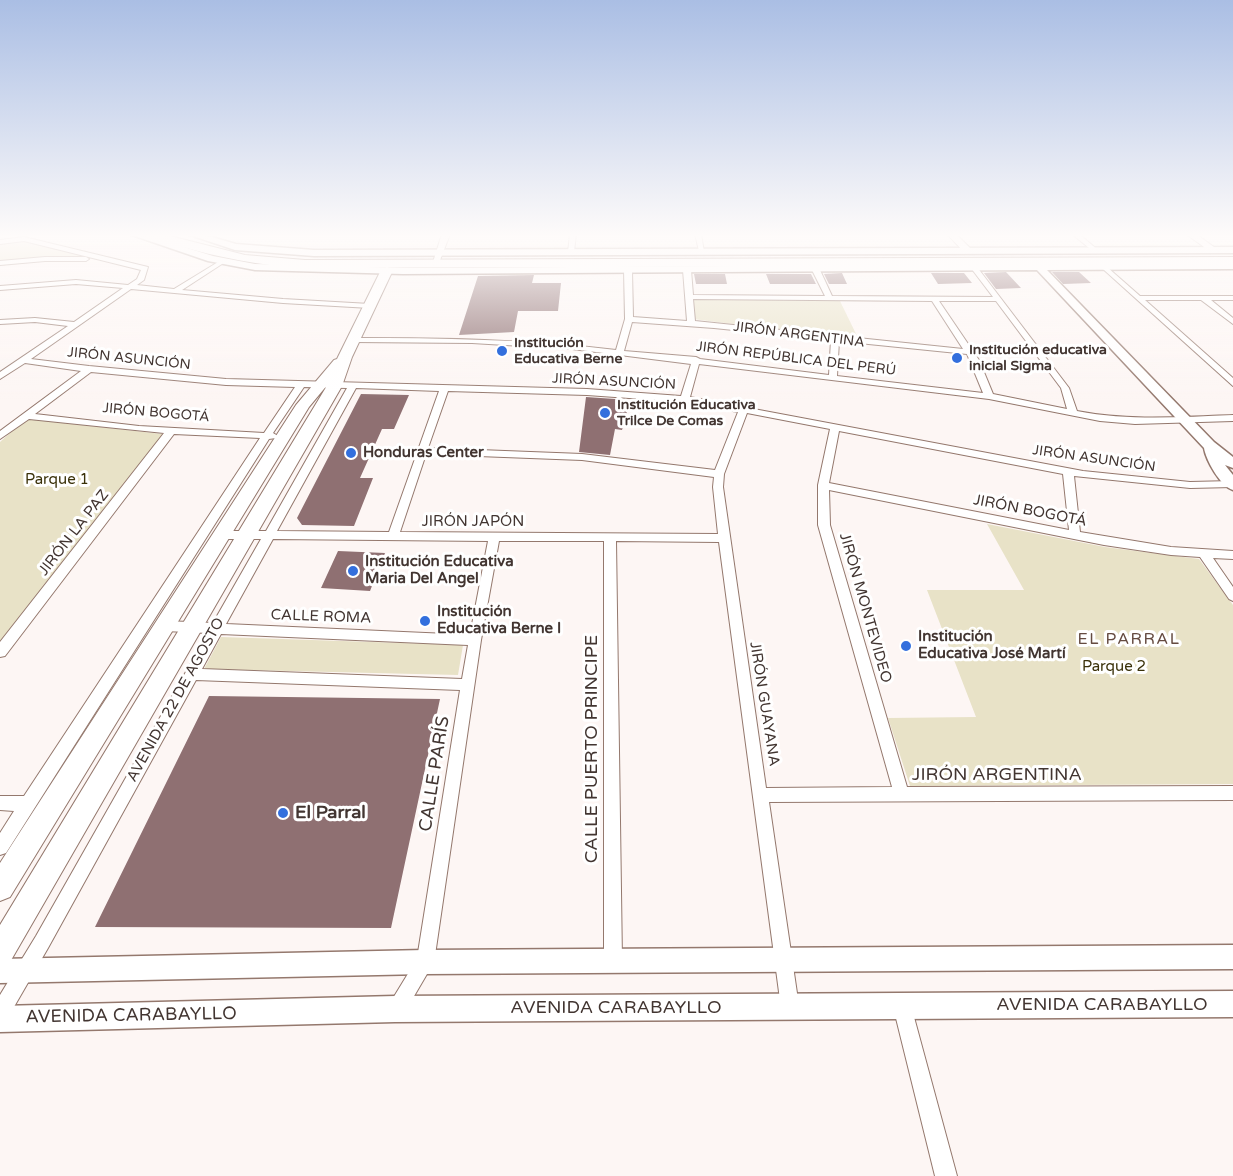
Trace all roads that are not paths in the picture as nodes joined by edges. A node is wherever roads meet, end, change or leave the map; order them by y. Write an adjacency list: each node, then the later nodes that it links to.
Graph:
1 (128, 289): 24 (street)
2 (142, 289): 11 (street)
3 (178, 289): 11 (street)
4 (378, 289): 19 (main road, AVENIDA 22 DE AGOSTO)
5 (628, 289): 20 (street)
6 (689, 289): 12 (street)
7 (825, 289): 16 (street)
8 (990, 289): 17 (street)
9 (1060, 289): 45 (main road)
10 (1129, 289): 13 (street)
11 (175, 291): 19 (street)
12 (690, 297): 16 (street); 22 (street)
13 (1140, 298): 14 (street); 33 (street)
14 (1203, 298): 15 (street); 23 (street)
15 (1233, 298)
16 (830, 299): 18 (street)
17 (997, 299): 18 (street); 42 (street)
18 (935, 300): 28 (street)
19 (370, 306): 26 (main road, AVENIDA 22 DE AGOSTO)
20 (628, 319): 22 (street, JIRÓN ARGENTINA); 27 (street)
21 (0, 322): 24 (street)
22 (691, 322): 25 (street, JIRÓN ARGENTINA)
23 (1233, 322)
24 (75, 324): 29 (street)
25 (835, 340): 28 (street, JIRÓN ARGENTINA); 35 (street)
26 (349, 349): 27 (street, JIRÓN REPÚBLICA DEL PERÚ); 37 (main road, AVENIDA 22 DE AGOSTO)
27 (619, 352): 30 (street, JIRÓN REPÚBLICA DEL PERÚ)
28 (970, 352): 39 (street)
29 (23, 360): 31 (street, JIRÓN ASUNCIÓN); 34 (street)
30 (696, 360): 35 (street, JIRÓN REPÚBLICA DEL PERÚ); 40 (street)
31 (89, 369): 37 (street, JIRÓN ASUNCIÓN); 43 (street)
32 (1233, 371): 33 (street)
33 (1220, 372): 36 (street)
34 (0, 376)
35 (833, 376): 39 (street, JIRÓN REPÚBLICA DEL PERÚ)
36 (1233, 384)
37 (326, 386): 38 (street, JIRÓN ASUNCIÓN); 49 (main road, AVENIDA 22 DE AGOSTO); 58 (main road, AVENIDA 22 DE AGOSTO)
38 (444, 388): 40 (street, JIRÓN ASUNCIÓN); 51 (street)
39 (989, 396): 42 (street, JIRÓN REPÚBLICA DEL PERÚ)
40 (685, 399): 41 (street, JIRÓN ASUNCIÓN)
41 (744, 409): 46 (street, JIRÓN ASUNCIÓN); 54 (street, JIRÓN GUAYANA)
42 (1072, 413): 45 (street, JIRÓN REPÚBLICA DEL PERÚ)
43 (27, 416): 47 (street, JIRÓN BOGOTÁ); 48 (street)
44 (1233, 418): 45 (street, JIRÓN REPÚBLICA DEL PERÚ)
45 (1184, 420): 50 (main road)
46 (835, 428): 53 (street, JIRÓN ASUNCIÓN); 55 (street, JIRÓN MONTEVIDEO)
47 (171, 431): 49 (street, JIRÓN BOGOTÁ); 71 (street, JIRÓN LA PAZ)
48 (0, 436)
49 (274, 436): 57 (main road, AVENIDA 22 DE AGOSTO); 78 (street, AVENIDA 22 DE AGOSTO)
50 (1209, 446): 52 (main road); 56 (main road)
51 (422, 452): 54 (street); 60 (street)
52 (1233, 464)
53 (1068, 471): 56 (street, JIRÓN ASUNCIÓN); 59 (street)
54 (719, 474): 63 (street, JIRÓN GUAYANA)
55 (823, 485): 59 (street, JIRÓN BOGOTÁ); 76 (street, JIRÓN MONTEVIDEO)
56 (1233, 485)
57 (221, 535): 58 (street, JIRÓN JAPÓN); 67 (main road, AVENIDA 22 DE AGOSTO)
58 (257, 535): 60 (street, JIRÓN JAPÓN); 68 (main road, AVENIDA 22 DE AGOSTO); 69 (street, AVENIDA 22 DE AGOSTO)
59 (1075, 535): 64 (street, JIRÓN BOGOTÁ)
60 (393, 536): 61 (street, JIRÓN JAPÓN)
61 (494, 537): 62 (street, JIRÓN JAPÓN); 70 (street, CALLE PARÍS)
62 (610, 538): 63 (street, JIRÓN JAPÓN); 84 (street, CALLE PUERTO PRINCIPE)
63 (725, 538): 75 (street, JIRÓN GUAYANA)
64 (1204, 554): 65 (street, JIRÓN BOGOTÁ); 66 (street)
65 (1233, 555)
66 (1233, 596)
67 (165, 626): 68 (street, CALLE ROMA); 80 (main road, AVENIDA 22 DE AGOSTO)
68 (192, 628): 69 (street, CALLE ROMA); 81 (main road, AVENIDA 22 DE AGOSTO)
69 (215, 630): 70 (street, CALLE ROMA); 72 (street, AVENIDA 22 DE AGOSTO)
70 (476, 640): 73 (street, CALLE PARÍS)
71 (0, 652)
72 (190, 674): 73 (street); 87 (street, AVENIDA 22 DE AGOSTO)
73 (469, 685): 85 (street, CALLE PARÍS)
74 (1233, 793): 76 (street, JIRÓN ARGENTINA)
75 (761, 795): 76 (street, JIRÓN ARGENTINA); 83 (street, JIRÓN GUAYANA)
76 (902, 795)
77 (0, 803): 78 (street)
78 (28, 804): 79 (street, AVENIDA 22 DE AGOSTO)
79 (0, 847)
80 (0, 886)
81 (0, 952)
82 (1233, 957): 83 (main road)
83 (783, 960): 84 (main road); 90 (street, JIRÓN GUAYANA)
84 (613, 961): 85 (main road)
85 (425, 962): 87 (main road); 91 (street, CALLE PARÍS)
86 (0, 971): 87 (main road)
87 (25, 971): 92 (street, AVENIDA 22 DE AGOSTO)
88 (1233, 1004): 89 (main road, AVENIDA CARABAYLLO)
89 (902, 1006): 90 (main road, AVENIDA CARABAYLLO); 94 (street)
90 (790, 1007): 91 (main road, AVENIDA CARABAYLLO)
91 (395, 1009): 93 (main road, AVENIDA CARABAYLLO)
92 (0, 1012)
93 (0, 1019)
94 (946, 1176)

